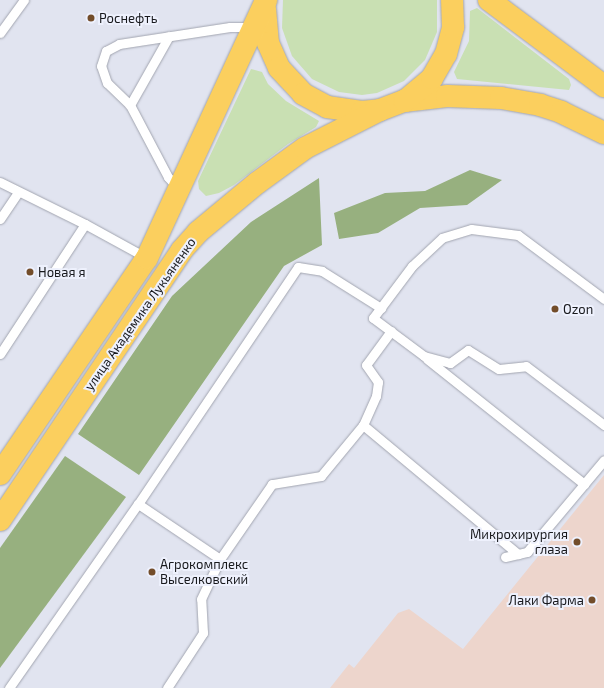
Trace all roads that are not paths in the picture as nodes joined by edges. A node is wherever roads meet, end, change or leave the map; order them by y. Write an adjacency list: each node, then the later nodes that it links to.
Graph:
1 (24, 0): 6 (lane)
2 (267, 0): 5 (highway, улица Академика Лукьяненко); 11 (highway)
3 (452, 0): 9 (highway)
4 (490, 0): 8 (highway)
5 (256, 27): 7 (lane); 14 (highway, улица Академика Лукьяненко)
6 (0, 33)
7 (169, 36): 10 (lane); 10 (lane)
8 (604, 86)
9 (404, 101): 11 (highway); 12 (highway)
10 (130, 105): 14 (lane)
11 (380, 110): 30 (highway, улица Академика Лукьяненко)
12 (604, 133)
13 (0, 182): 15 (lane)
14 (180, 190): 18 (highway, улица Академика Лукьяненко)
15 (18, 192): 16 (lane); 17 (lane)
16 (0, 219)
17 (86, 224): 18 (lane); 22 (lane)
18 (147, 258): 27 (highway, улица Академика Лукьяненко)
19 (604, 299): 20 (lane)
20 (381, 308): 21 (lane); 29 (lane)
21 (391, 331): 23 (lane); 24 (lane)
22 (0, 354)
23 (424, 356): 25 (lane); 28 (lane)
24 (363, 425): 31 (lane); 33 (lane)
25 (604, 425)
26 (604, 460): 28 (lane)
27 (0, 474)
28 (584, 484): 31 (lane)
29 (138, 504): 33 (lane); 34 (lane)
30 (0, 520)
31 (518, 554): 32 (lane)
32 (505, 557)
33 (220, 559): 35 (lane)
34 (9, 688)
35 (166, 688)

